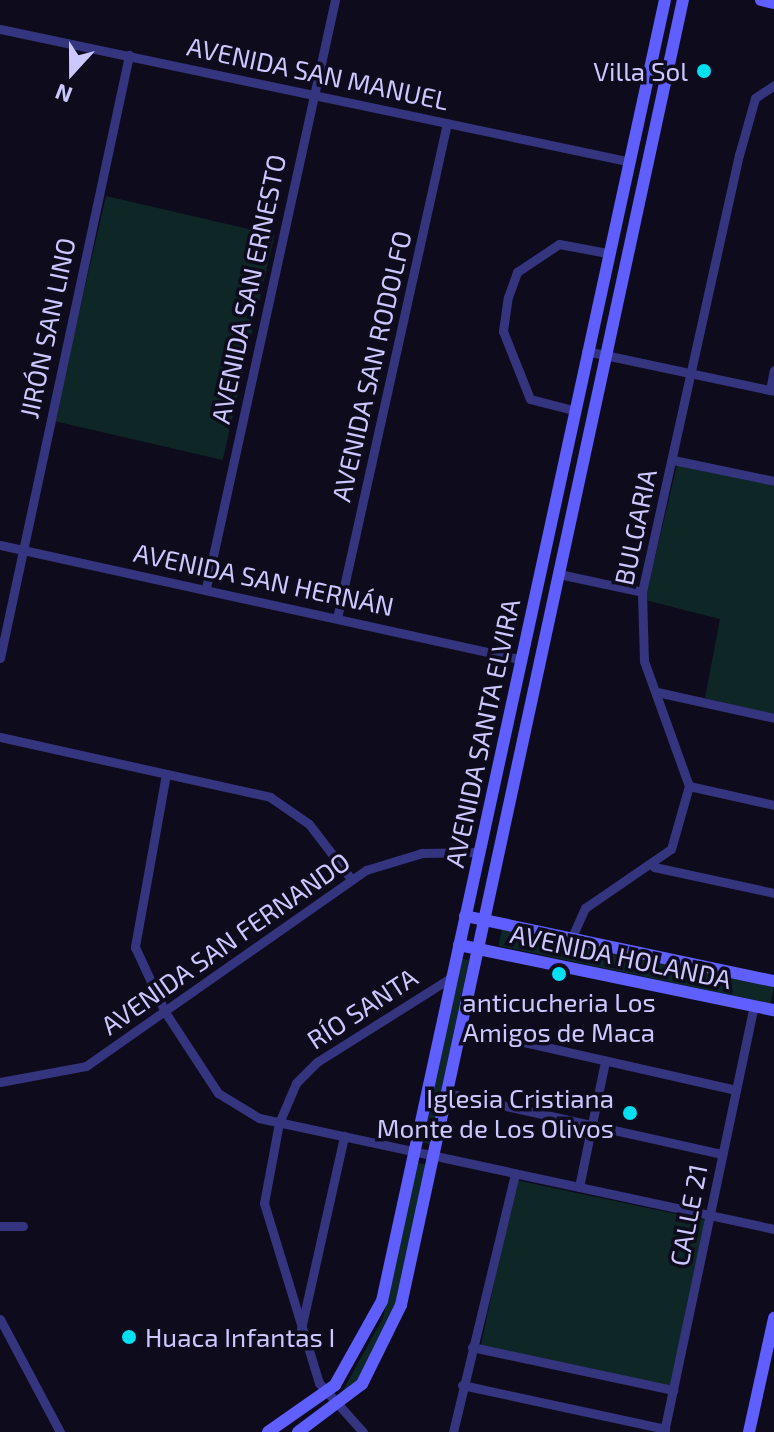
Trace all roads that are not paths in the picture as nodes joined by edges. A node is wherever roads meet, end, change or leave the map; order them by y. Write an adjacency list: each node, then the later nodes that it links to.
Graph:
1 (335, 0): 9 (street, AVENIDA SAN ERNESTO)
2 (665, 0): 11 (street, AVENIDA SANTA ELVIRA)
3 (683, 0): 14 (street, AVENIDA SANTA ELVIRA)
4 (761, 0): 5 (street)
5 (774, 3)
6 (0, 29): 7 (street, AVENIDA SAN MANUEL)
7 (129, 55): 9 (street, AVENIDA SAN MANUEL); 22 (street, JIRÓN SAN LINO)
8 (774, 85): 16 (street, BULGARIA)
9 (313, 95): 10 (street, AVENIDA SAN MANUEL); 24 (street, AVENIDA SAN ERNESTO)
10 (447, 123): 11 (street, AVENIDA SAN MANUEL); 26 (street, AVENIDA SAN RODOLFO)
11 (627, 161): 12 (street, AVENIDA SANTA ELVIRA)
12 (607, 253): 13 (street, AVENIDA SANTA ELVIRA); 18 (street)
13 (586, 351): 14 (street); 18 (street, AVENIDA SANTA ELVIRA)
14 (606, 355): 16 (street); 23 (street, AVENIDA SANTA ELVIRA)
15 (774, 370): 17 (street)
16 (689, 371): 17 (street); 19 (street, BULGARIA)
17 (772, 391)
18 (573, 410): 27 (street, AVENIDA SANTA ELVIRA)
19 (673, 460): 20 (street); 25 (street, BULGARIA)
20 (774, 481)
21 (0, 545): 22 (street, AVENIDA SAN HERNÁN)
22 (22, 549): 24 (street, AVENIDA SAN HERNÁN); 29 (street, JIRÓN SAN LINO)
23 (559, 574): 25 (street); 28 (street, AVENIDA SANTA ELVIRA)
24 (206, 588): 26 (street, AVENIDA SAN HERNÁN)
25 (642, 592): 31 (street, BULGARIA)
26 (337, 618): 30 (street, AVENIDA SAN HERNÁN)
27 (527, 624): 28 (street); 30 (street, AVENIDA SANTA ELVIRA)
28 (547, 629): 42 (street, AVENIDA SANTA ELVIRA)
29 (0, 658)
30 (519, 659): 37 (street, AVENIDA SANTA ELVIRA)
31 (657, 692): 32 (street); 35 (street, BULGARIA)
32 (774, 718)
33 (0, 737): 34 (street)
34 (166, 774): 39 (street); 50 (street)
35 (689, 786): 36 (street); 38 (street)
36 (774, 805)
37 (480, 852): 39 (street, AVENIDA SAN FERNANDO); 41 (street, AVENIDA SANTA ELVIRA)
38 (654, 867): 40 (street); 43 (street)
39 (351, 879): 50 (street, AVENIDA SAN FERNANDO)
40 (774, 893)
41 (465, 916): 42 (street, AVENIDA HOLANDA); 44 (street, AVENIDA SANTA ELVIRA)
42 (486, 920): 43 (street, AVENIDA HOLANDA); 45 (street, AVENIDA SANTA ELVIRA)
43 (572, 937): 47 (street, AVENIDA HOLANDA)
44 (459, 945): 45 (street, AVENIDA HOLANDA); 46 (street, AVENIDA SANTA ELVIRA)
45 (479, 949): 48 (street, AVENIDA HOLANDA); 51 (street, AVENIDA SANTA ELVIRA)
46 (452, 977): 56 (street, RÍO SANTA); 59 (street, AVENIDA SANTA ELVIRA)
47 (774, 981)
48 (754, 1006): 49 (street, AVENIDA HOLANDA); 54 (street, CALLE 21)
49 (774, 1010)
50 (165, 1012): 53 (street, AVENIDA SAN FERNANDO); 56 (street)
51 (461, 1028): 52 (street); 55 (street, AVENIDA SANTA ELVIRA)
52 (605, 1061): 54 (street); 57 (street)
53 (0, 1082)
54 (736, 1090): 60 (street, CALLE 21)
55 (447, 1093): 57 (street); 61 (street, AVENIDA SANTA ELVIRA)
56 (279, 1123): 58 (street); 70 (street, RÍO SANTA)
57 (592, 1125): 60 (street); 63 (street)
58 (344, 1136): 59 (street); 70 (street)
59 (413, 1151): 61 (street); 74 (street, AVENIDA SANTA ELVIRA)
60 (722, 1154): 64 (street, CALLE 21)
61 (434, 1155): 62 (street); 75 (street, AVENIDA SANTA ELVIRA)
62 (515, 1173): 63 (street); 71 (street)
63 (579, 1187): 64 (street)
64 (710, 1216): 67 (street); 73 (street, CALLE 21)
65 (0, 1226): 66 (street)
66 (23, 1226)
67 (774, 1229)
68 (774, 1318): 82 (street)
69 (0, 1319): 77 (street)
70 (300, 1333): 74 (street, RÍO SANTA)
71 (472, 1347): 72 (street); 73 (street)
72 (462, 1385): 76 (street); 81 (street)
73 (673, 1390): 76 (street, CALLE 21)
74 (327, 1395): 75 (street, RÍO SANTA); 78 (street, AVENIDA SANTA ELVIRA)
75 (339, 1408): 79 (street, AVENIDA SANTA ELVIRA); 80 (street, RÍO SANTA)
76 (664, 1431)
77 (60, 1432)
78 (268, 1432)
79 (298, 1432)
80 (363, 1432)
81 (453, 1432)
82 (749, 1432)

